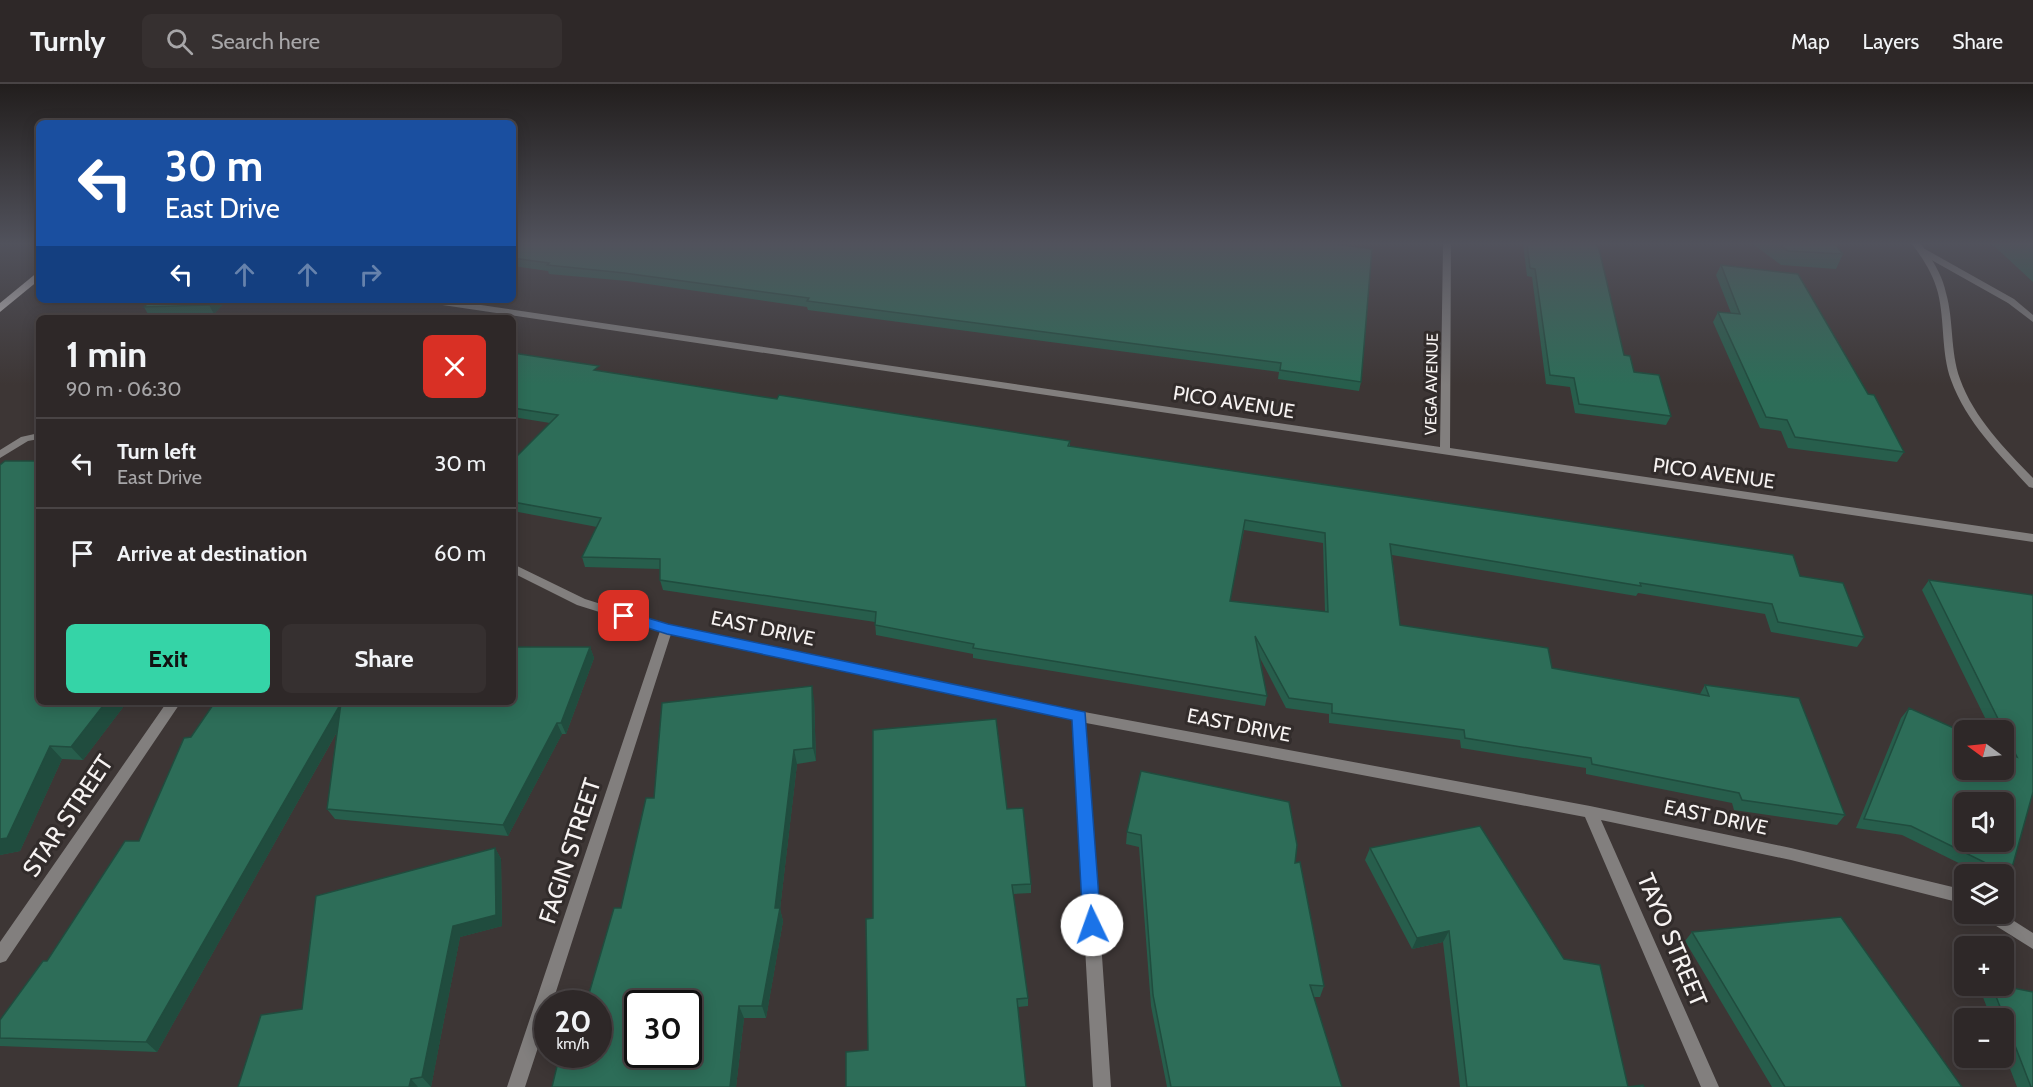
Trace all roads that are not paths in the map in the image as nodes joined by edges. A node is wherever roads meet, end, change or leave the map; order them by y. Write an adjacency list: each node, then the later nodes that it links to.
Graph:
1 (20, 291): 6 (main road)
2 (1447, 291): 9 (street, VEGA AVENUE)
3 (1942, 291): 11 (street)
4 (1993, 291): 7 (street)
5 (449, 303): 9 (street, PICO AVENUE)
6 (0, 309)
7 (2033, 319)
8 (36, 437): 10 (street)
9 (1445, 452): 12 (street, PICO AVENUE)
10 (0, 455)
11 (2033, 485)
12 (2033, 538)
13 (516, 570): 14 (street, EAST DRIVE)
14 (667, 629): 16 (street, EAST DRIVE); 22 (street, FAGIN STREET)
15 (172, 705): 21 (street, STAR STREET)
16 (1079, 716): 17 (street, EAST DRIVE); 23 (street)
17 (1590, 812): 18 (street, EAST DRIVE); 24 (street, TAYO STREET)
18 (1954, 894)
19 (2006, 924): 20 (street)
20 (2033, 942)
21 (0, 956)
22 (516, 1087)
23 (1102, 1087)
24 (1710, 1087)

